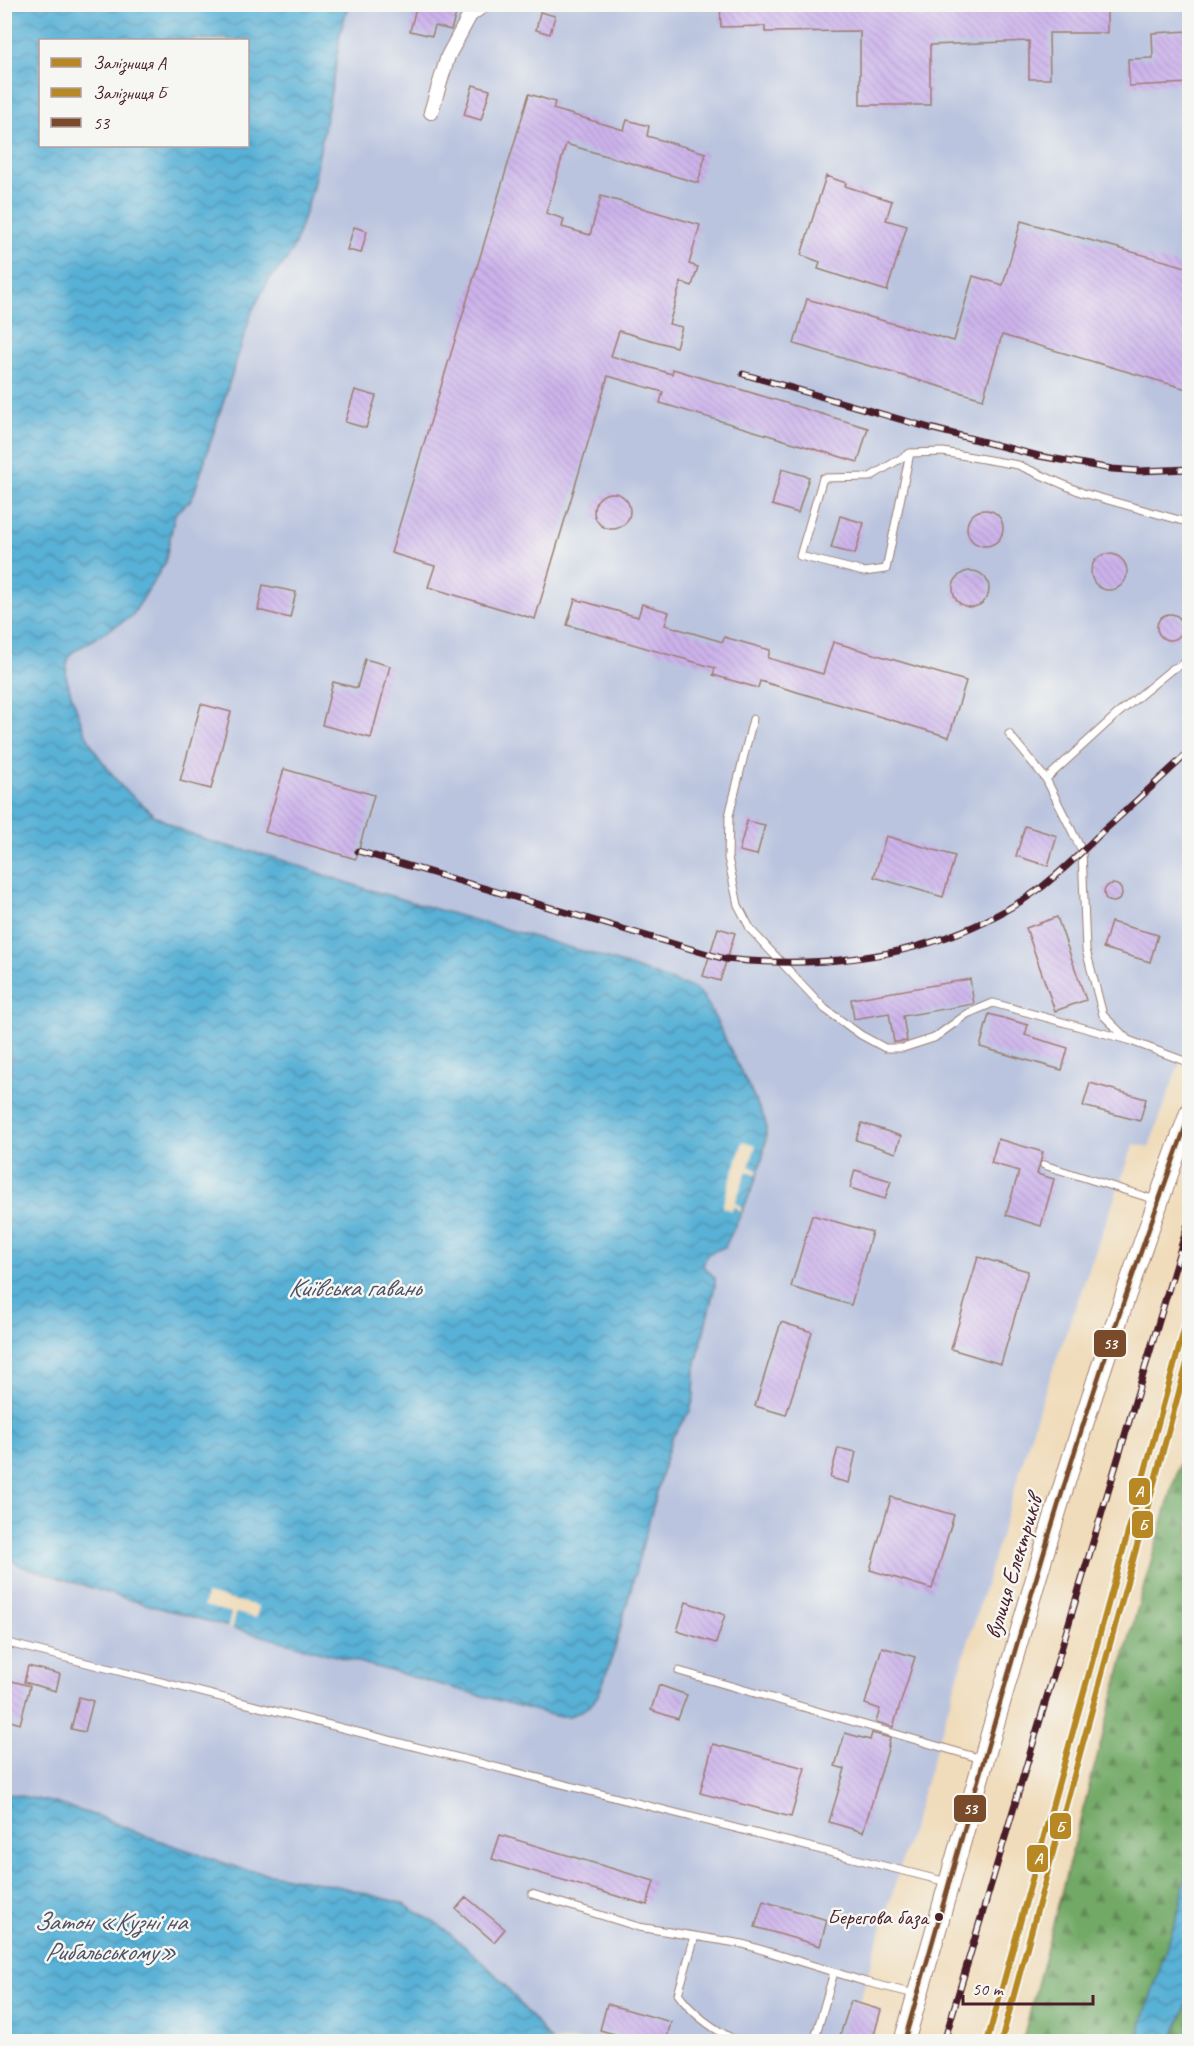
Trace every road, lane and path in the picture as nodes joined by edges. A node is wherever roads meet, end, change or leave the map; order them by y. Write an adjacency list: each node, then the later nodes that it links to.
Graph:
1 (485, 4): 2 (street)
2 (431, 112)
3 (910, 453): 3 (lane); 4 (lane)
4 (1190, 523)
5 (1190, 660): 8 (lane)
6 (753, 718): 9 (lane)
7 (1010, 734): 8 (lane)
8 (1046, 779): 9 (lane)
9 (1128, 1040): 10 (lane)
10 (1190, 1063)
11 (1190, 1113): 13 (street, вулиця Електриків)
12 (1044, 1164): 13 (lane)
13 (1158, 1201): 18 (street, вулиця Електриків)
14 (4, 1637): 16 (lane)
15 (4, 1642): 16 (lane)
16 (13, 1643): 19 (lane)
17 (680, 1671): 18 (lane)
18 (985, 1759): 19 (street, вулиця Електриків)
19 (950, 1883): 23 (street, вулиця Електриків)
20 (532, 1894): 21 (lane)
21 (695, 1936): 22 (lane); 24 (lane)
22 (834, 1972): 23 (lane); 25 (lane)
23 (917, 1994): 26 (street, вулиця Електриків)
24 (739, 2042)
25 (814, 2042)
26 (904, 2042)

